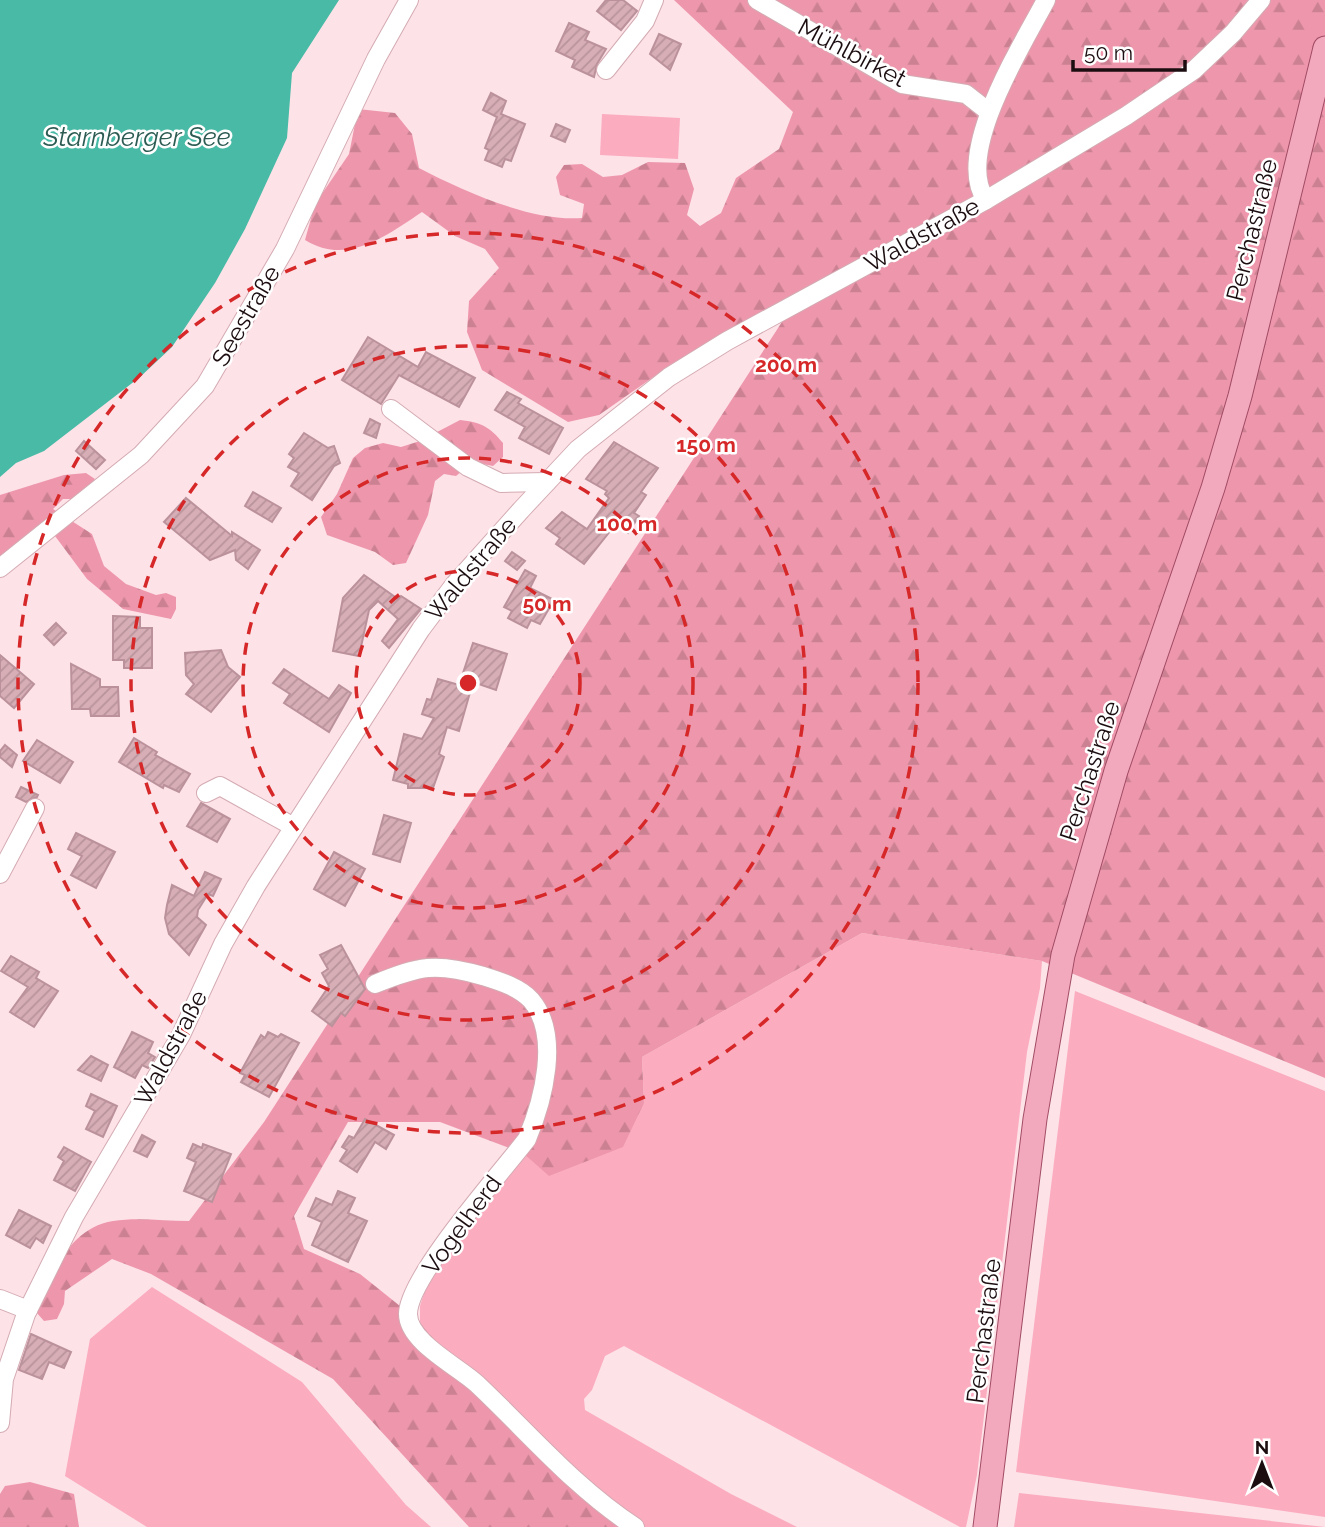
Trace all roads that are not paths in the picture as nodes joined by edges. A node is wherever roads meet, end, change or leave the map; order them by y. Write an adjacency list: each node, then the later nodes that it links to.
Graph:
1 (409, 0): 12 (street, Seestraße)
2 (654, 0): 7 (street)
3 (757, 0): 8 (street, Mühlbirket)
4 (1046, 0): 8 (street)
5 (1261, 0): 9 (street, Waldstraße)
6 (1325, 48): 23 (main road, Perchastraße)
7 (606, 70)
8 (989, 112): 9 (street)
9 (986, 200): 11 (street, Waldstraße)
10 (391, 409): 11 (street)
11 (547, 482): 15 (street, Waldstraße)
12 (0, 568)
13 (206, 793): 15 (street)
14 (35, 808): 16 (street)
15 (294, 827): 19 (street, Waldstraße)
16 (0, 874)
17 (375, 984): 22 (street, Vogelherd)
18 (0, 1299): 19 (street)
19 (28, 1310): 20 (street, Waldstraße)
20 (2, 1380): 21 (street, Waldstraße)
21 (0, 1423)
22 (635, 1527)
23 (985, 1527)

